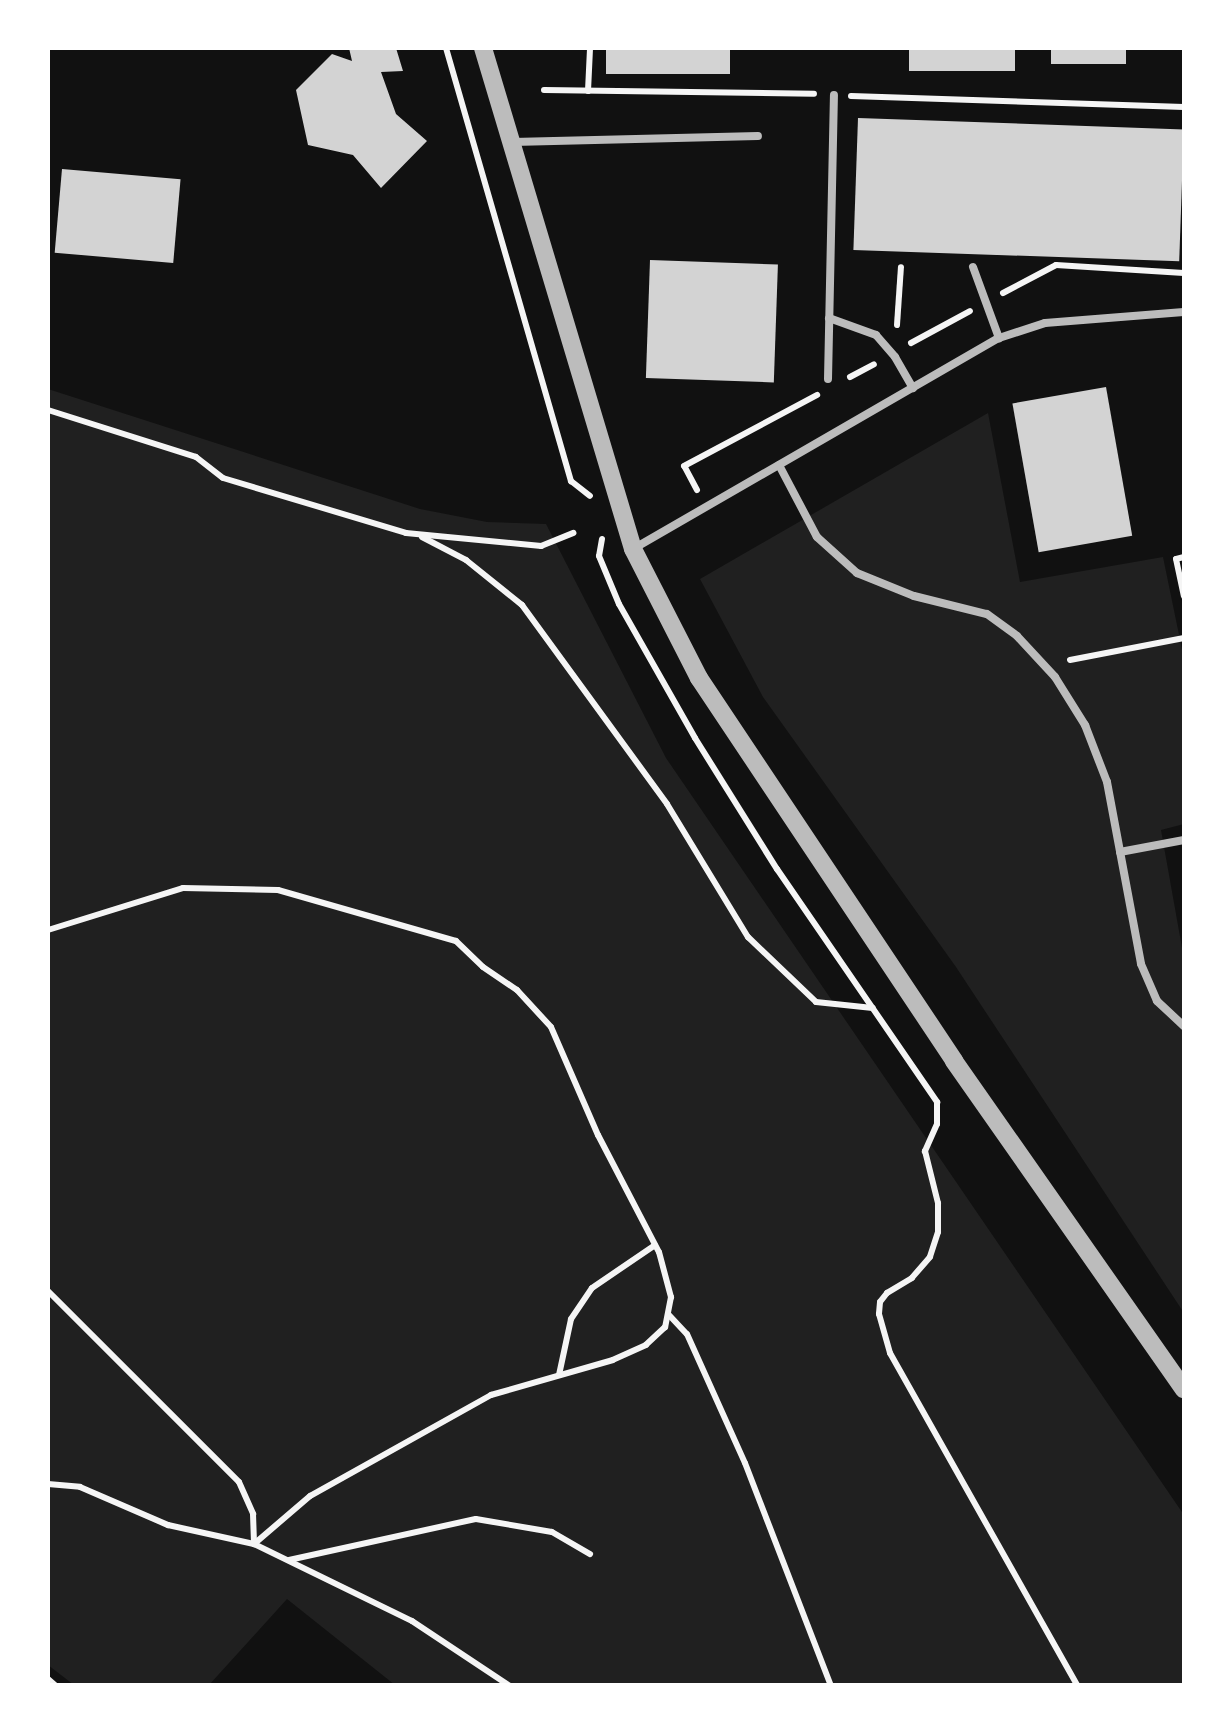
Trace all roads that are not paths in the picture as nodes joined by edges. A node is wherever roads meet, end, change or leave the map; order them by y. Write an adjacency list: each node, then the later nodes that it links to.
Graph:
1 (483, 48): 4 (street)
2 (834, 95): 7 (lane)
3 (758, 136): 4 (lane)
4 (511, 142): 12 (street)
5 (973, 267): 8 (lane)
6 (1184, 312): 8 (lane)
7 (829, 318): 9 (lane); 10 (lane)
8 (998, 338): 10 (lane)
9 (828, 379)
10 (912, 388): 11 (lane)
11 (779, 464): 12 (lane); 14 (lane)
12 (634, 549): 17 (street)
13 (1184, 840): 14 (lane)
14 (1120, 852): 15 (lane)
15 (1180, 1018): 16 (lane)
16 (1184, 1026)
17 (1184, 1389)

